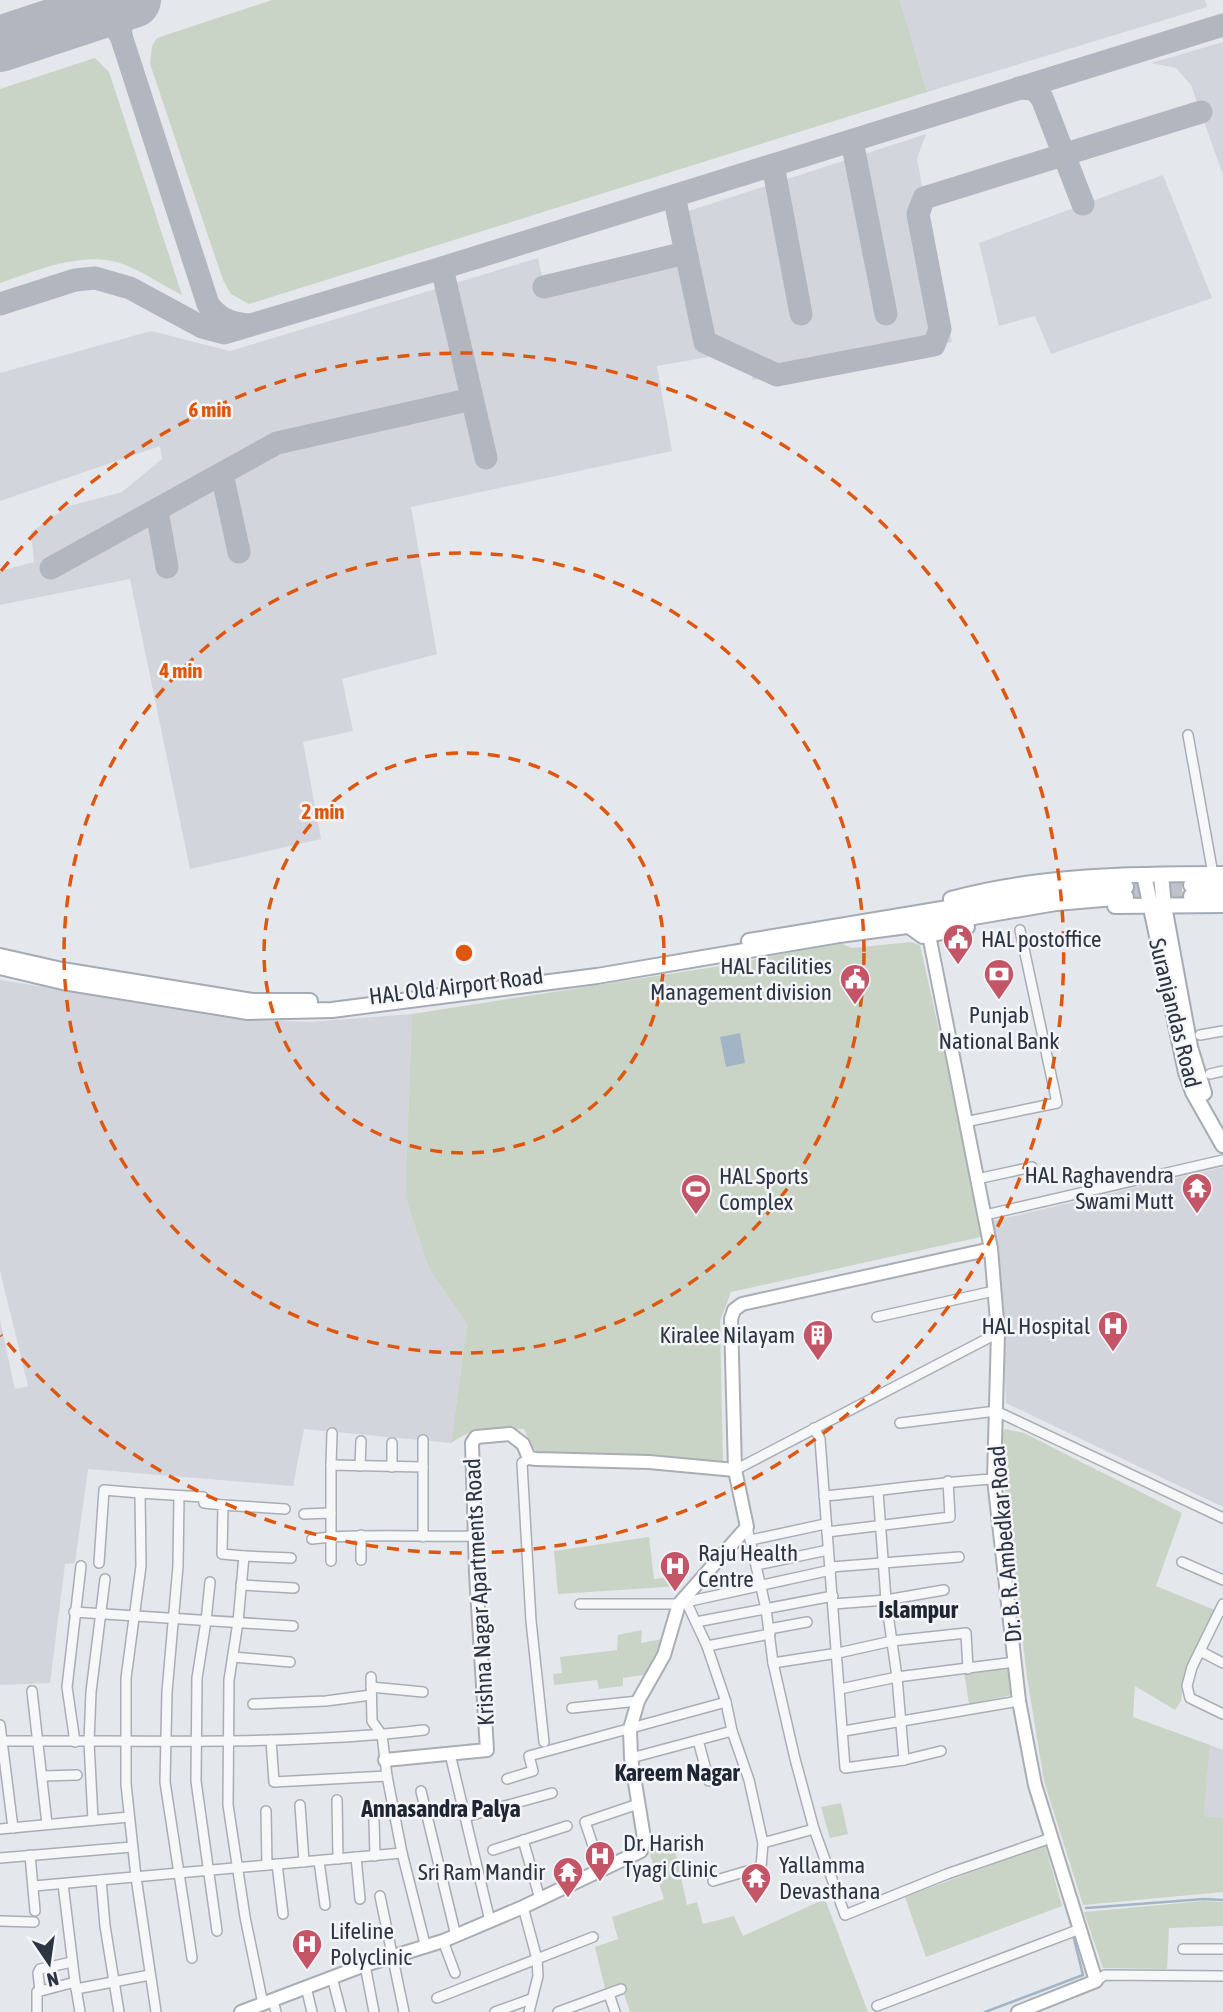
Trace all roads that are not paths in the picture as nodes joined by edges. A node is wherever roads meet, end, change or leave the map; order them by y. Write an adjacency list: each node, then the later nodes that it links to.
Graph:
1 (1188, 736): 4 (street)
2 (1144, 875): 3 (main road); 8 (main road, Suranjandas Road); 9 (main road)
3 (1161, 875): 4 (main road); 8 (main road, Suranjandas Road)
4 (1220, 878): 6 (main road)
5 (1126, 892): 9 (main road)
6 (1223, 895)
7 (1223, 905): 8 (main road)
8 (1157, 907): 11 (main road); 20 (main road, Suranjandas Road); 21 (main road, Suranjandas Road)
9 (911, 921): 11 (main road); 14 (main road, HAL Old Airport Road)
10 (1020, 930): 19 (street)
11 (929, 935): 19 (street, Dr. B. R. Ambedkar Road)
12 (0, 956): 14 (main road, HAL Old Airport Road)
13 (0, 967): 14 (main road, HAL Old Airport Road)
14 (53, 974)
15 (1223, 1031): 16 (street)
16 (1200, 1035)
17 (1223, 1071): 18 (street)
18 (1210, 1074)
19 (965, 1122): 24 (street, Dr. B. R. Ambedkar Road)
20 (1223, 1128)
21 (1223, 1145)
22 (1223, 1160): 25 (street)
23 (1032, 1167): 24 (street)
24 (977, 1179): 25 (street, Dr. B. R. Ambedkar Road)
25 (985, 1215): 26 (street, Dr. B. R. Ambedkar Road)
26 (991, 1249): 27 (street, Dr. B. R. Ambedkar Road); 42 (street)
27 (995, 1291): 28 (street); 29 (street, Dr. B. R. Ambedkar Road)
28 (877, 1317)
29 (998, 1333): 30 (street, Dr. B. R. Ambedkar Road); 32 (street)
30 (996, 1411): 31 (street); 43 (street, Dr. B. R. Ambedkar Road); 53 (street)
31 (900, 1423)
32 (814, 1428): 42 (street); 48 (street)
33 (332, 1433): 38 (street)
34 (423, 1440): 41 (street)
35 (360, 1441): 39 (street)
36 (392, 1443): 40 (street)
37 (530, 1458): 42 (street); 58 (street, Krishna Nagar Apartments Road); 137 (street)
38 (331, 1465): 39 (street); 51 (street)
39 (360, 1466): 40 (street)
40 (393, 1467): 41 (street)
41 (423, 1467): 60 (street)
42 (735, 1471): 54 (street)
43 (994, 1479): 44 (street); 104 (street, Dr. B. R. Ambedkar Road)
44 (948, 1481): 45 (street); 55 (street)
45 (878, 1491): 48 (street); 55 (street)
46 (141, 1493): 47 (street); 70 (street); 90 (street)
47 (179, 1496): 49 (street); 91 (street)
48 (824, 1496): 56 (street)
49 (223, 1504): 50 (street); 64 (street)
50 (285, 1509)
51 (331, 1513): 52 (street); 59 (street)
52 (304, 1514)
53 (1223, 1518)
54 (747, 1527): 62 (street); 84 (street)
55 (880, 1527): 56 (street); 71 (street)
56 (826, 1528): 62 (street); 63 (street)
57 (361, 1535): 59 (street); 60 (street); 67 (street)
58 (475, 1536): 60 (street); 139 (street, Krishna Nagar Apartments Road)
59 (331, 1537): 61 (street); 68 (street)
60 (423, 1537)
61 (312, 1539)
62 (751, 1540): 72 (street)
63 (828, 1550): 72 (street); 74 (street)
64 (244, 1556): 66 (street); 79 (street)
65 (959, 1557): 71 (street)
66 (291, 1558)
67 (361, 1560)
68 (331, 1561)
69 (1182, 1562): 76 (street)
70 (99, 1563)
71 (883, 1563): 74 (street); 83 (street)
72 (757, 1565): 78 (street)
73 (81, 1566): 88 (street)
74 (831, 1569): 78 (street); 82 (street)
75 (105, 1580): 89 (street)
76 (1223, 1580)
77 (209, 1582): 92 (street)
78 (761, 1584): 84 (street); 87 (street)
79 (242, 1585): 80 (street); 93 (street)
80 (294, 1588)
81 (944, 1590): 83 (street)
82 (833, 1600): 83 (street); 87 (street); 101 (street)
83 (886, 1600): 98 (street)
84 (683, 1601): 85 (street); 94 (street); 114 (street)
85 (580, 1604)
86 (1223, 1604): 100 (street)
87 (766, 1609): 94 (street); 97 (street)
88 (75, 1612): 89 (street); 134 (street)
89 (100, 1615): 90 (street); 135 (street)
90 (135, 1616): 91 (street); 136 (street)
91 (175, 1618): 92 (street); 131 (street)
92 (206, 1621): 93 (street); 132 (street)
93 (238, 1622): 96 (street); 102 (street)
94 (696, 1622): 99 (street)
95 (807, 1622): 97 (street)
96 (293, 1626)
97 (769, 1631): 99 (street); 105 (street)
98 (892, 1641): 101 (street); 107 (street); 109 (street)
99 (707, 1646): 116 (street)
100 (1200, 1651): 106 (street); 119 (street)
101 (838, 1653): 105 (street); 110 (street)
102 (233, 1657): 103 (street); 133 (street)
103 (290, 1662)
104 (1015, 1662): 107 (street); 115 (street, Dr. B. R. Ambedkar Road)
105 (774, 1663): 162 (street)
106 (1223, 1663)
107 (968, 1669): 109 (street)
108 (371, 1677): 112 (street)
109 (897, 1677): 110 (street); 120 (street)
110 (840, 1689): 125 (street)
111 (32, 1691): 130 (street)
112 (371, 1691): 113 (street); 117 (street); 126 (street)
113 (423, 1692)
114 (638, 1701): 118 (street); 122 (street)
115 (1019, 1701): 120 (street); 163 (street, Dr. B. R. Ambedkar Road)
116 (726, 1702): 122 (street); 124 (street)
117 (253, 1704)
118 (572, 1709)
119 (1223, 1714)
120 (900, 1720): 125 (street); 142 (street)
121 (0, 1725): 129 (street)
122 (630, 1729): 140 (street); 146 (street)
123 (424, 1730): 126 (street)
124 (732, 1731): 128 (street); 165 (street)
125 (844, 1731): 142 (street)
126 (382, 1735): 127 (street); 141 (street)
127 (271, 1740): 133 (street); 145 (street)
128 (698, 1740): 140 (street); 147 (street)
129 (1, 1741): 130 (street); 160 (street)
130 (38, 1741): 134 (street); 144 (street)
131 (165, 1741): 132 (street); 136 (street); 180 (street)
132 (196, 1741): 133 (street); 179 (street)
133 (229, 1741): 177 (street)
134 (75, 1742): 135 (street)
135 (89, 1742): 136 (street); 156 (street)
136 (126, 1742): 154 (street)
137 (544, 1742)
138 (941, 1751): 142 (street)
139 (450, 1754): 141 (street, Krishna Nagar Apartments Road); 155 (street)
140 (631, 1758): 151 (street)
141 (385, 1760): 145 (street)
142 (904, 1760)
143 (77, 1775): 144 (street)
144 (43, 1776): 158 (street)
145 (387, 1776): 168 (street)
146 (507, 1779)
147 (709, 1781)
148 (421, 1791): 198 (street)
149 (552, 1793): 155 (street)
150 (337, 1800): 173 (street)
151 (639, 1804): 178 (street); 178 (street)
152 (300, 1805): 175 (street)
153 (266, 1811): 176 (street)
154 (129, 1817): 156 (street); 166 (street)
155 (465, 1817): 194 (street)
156 (93, 1820): 158 (street)
157 (374, 1821): 170 (street)
158 (47, 1824): 160 (street)
159 (567, 1826): 164 (street)
160 (13, 1828): 161 (street)
161 (0, 1829)
162 (814, 1829): 163 (street); 165 (street)
163 (1051, 1838): 196 (street, Dr. B. R. Ambedkar Road)
164 (523, 1840): 167 (street); 188 (street)
165 (764, 1843): 183 (street)
166 (132, 1847): 169 (street); 181 (street)
167 (493, 1850)
168 (402, 1853): 170 (street); 201 (street)
169 (30, 1856): 172 (street); 185 (street)
170 (375, 1856): 171 (street)
171 (356, 1857): 173 (street); 187 (street)
172 (0, 1858)
173 (338, 1859): 174 (street)
174 (319, 1861): 175 (street); 189 (street)
175 (304, 1862): 176 (street)
176 (272, 1865): 177 (street); 192 (street)
177 (238, 1868): 179 (street); 222 (street)
178 (601, 1869): 188 (street)
179 (209, 1871): 180 (street); 197 (street)
180 (179, 1873): 181 (street); 205 (street)
181 (136, 1877): 182 (street); 210 (street)
182 (101, 1880): 184 (street); 214 (street)
183 (713, 1881)
184 (62, 1884): 185 (street); 207 (street)
185 (34, 1886): 191 (street)
186 (380, 1896): 204 (street)
187 (360, 1899)
188 (540, 1899): 190 (street)
189 (325, 1905)
190 (523, 1907): 194 (street); 206 (street)
191 (35, 1911)
192 (283, 1914)
193 (0, 1921): 195 (street)
194 (490, 1921): 198 (street)
195 (34, 1922)
196 (1080, 1929): 213 (street, Dr. B. R. Ambedkar Road); 223 (street)
197 (217, 1931)
198 (456, 1936): 200 (street)
199 (593, 1937): 206 (street)
200 (443, 1941): 201 (street); 209 (street)
201 (426, 1948): 204 (street)
202 (1183, 1949): 203 (street)
203 (1223, 1950)
204 (394, 1957): 208 (street); 232 (street)
205 (192, 1958)
206 (537, 1959): 220 (street); 221 (street)
207 (72, 1962): 215 (street); 218 (street)
208 (365, 1965): 212 (street); 231 (street)
209 (455, 1973)
210 (150, 1975): 214 (street); 227 (street)
211 (1223, 1976): 213 (street)
212 (332, 1977): 216 (street); 230 (street)
213 (1096, 1981): 237 (street)
214 (114, 1982): 215 (street); 226 (street)
215 (76, 1986): 218 (street); 225 (street)
216 (306, 1987): 222 (street); 229 (street)
217 (621, 1989): 219 (street)
218 (40, 1990): 224 (street)
219 (609, 1994): 235 (street); 236 (street)
220 (437, 1998)
221 (531, 1999): 233 (street); 234 (street)
222 (270, 2006): 228 (street)
223 (877, 2006)
224 (37, 2012)
225 (80, 2012)
226 (119, 2012)
227 (156, 2012)
228 (241, 2012)
229 (312, 2012)
230 (341, 2012)
231 (374, 2012)
232 (404, 2012)
233 (495, 2012)
234 (529, 2012)
235 (558, 2012)
236 (615, 2012)
237 (1018, 2012)

